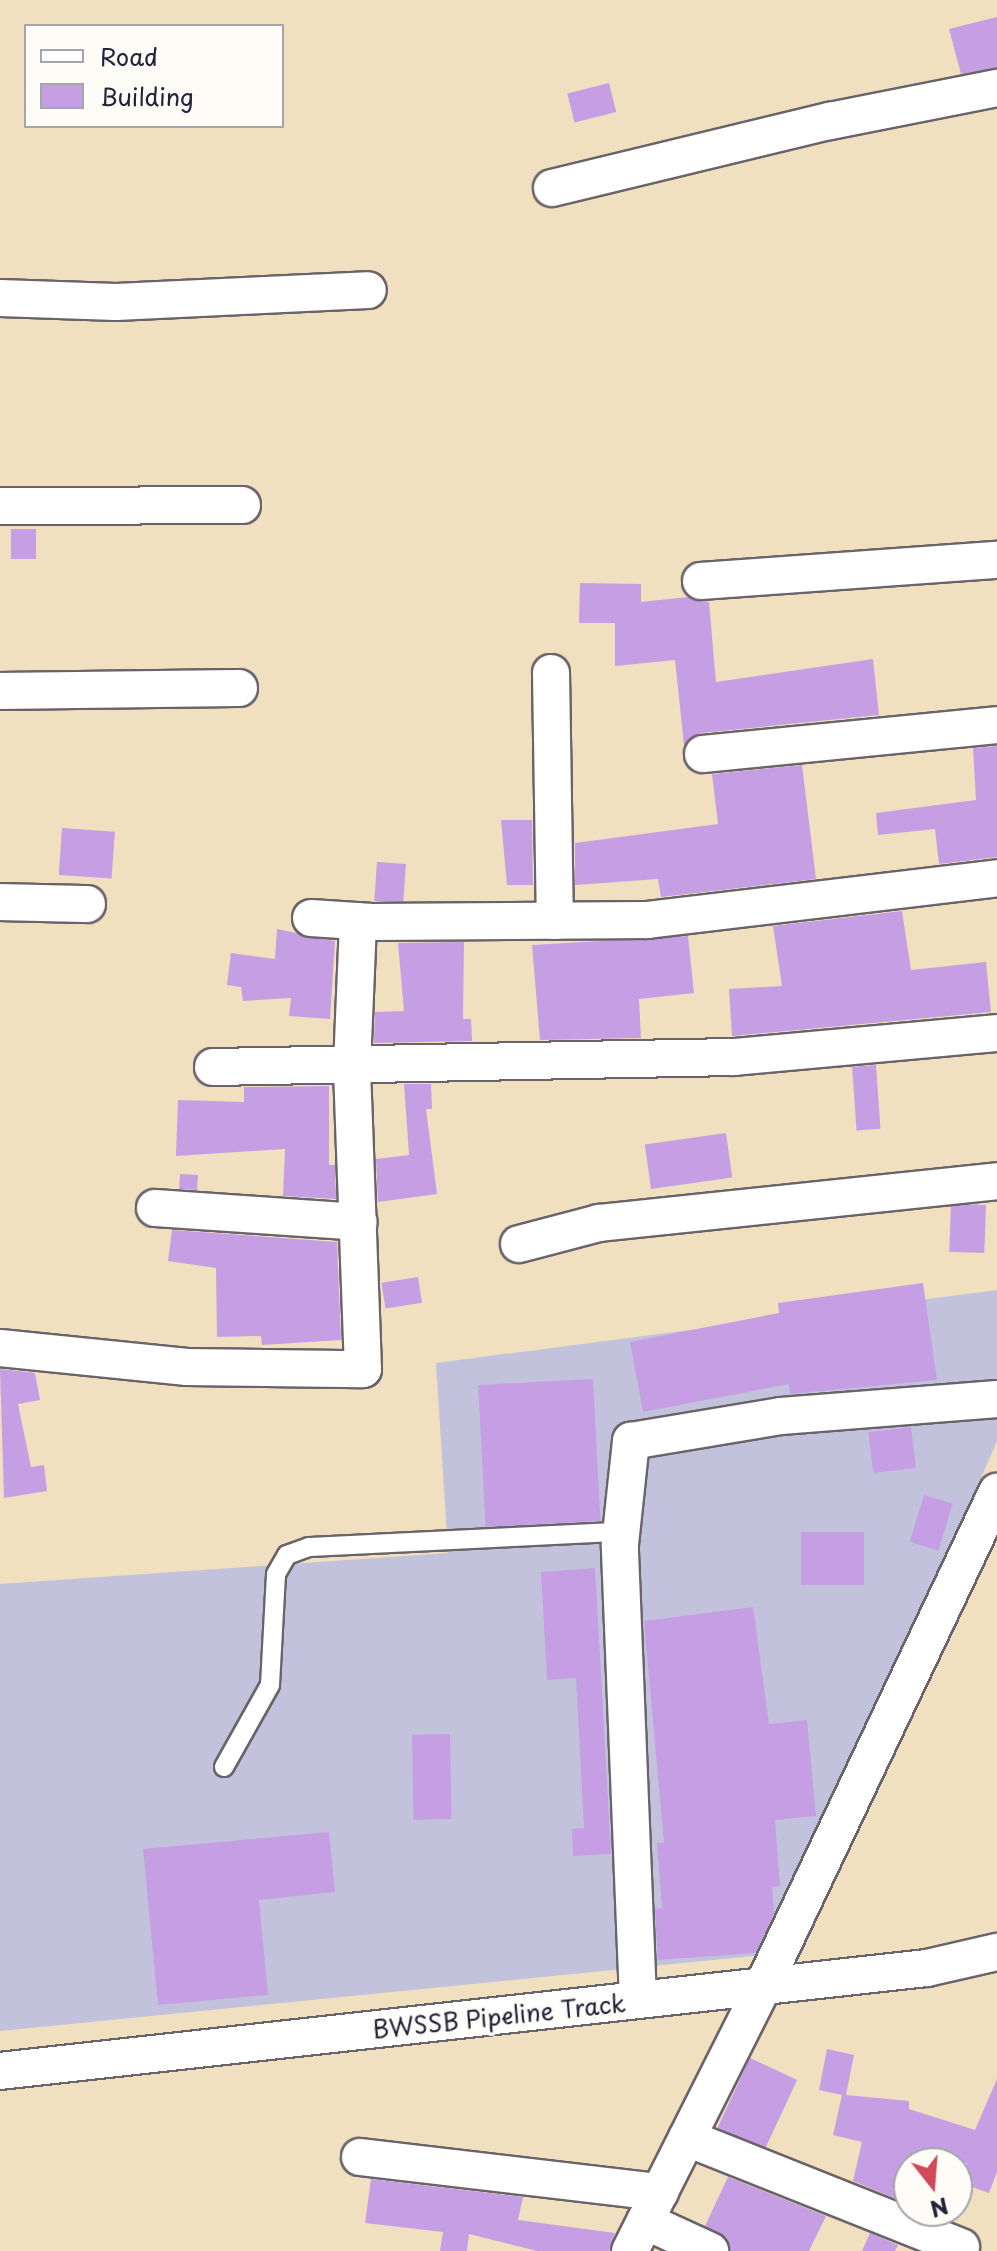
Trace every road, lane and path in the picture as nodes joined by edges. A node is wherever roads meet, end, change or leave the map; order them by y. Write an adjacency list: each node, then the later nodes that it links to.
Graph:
1 (997, 88): 2 (street)
2 (552, 188)
3 (368, 290): 4 (street)
4 (0, 298)
5 (242, 505): 6 (street)
6 (0, 506)
7 (997, 560): 8 (street)
8 (701, 581)
9 (551, 673): 19 (street)
10 (239, 688): 11 (street)
11 (0, 691)
12 (997, 725): 13 (street)
13 (703, 754)
14 (997, 878): 19 (street)
15 (0, 902): 16 (street)
16 (87, 904)
17 (311, 918): 18 (street)
18 (358, 921): 19 (street); 21 (street)
19 (555, 921)
20 (997, 1033): 21 (street)
21 (352, 1066): 22 (street); 25 (street)
22 (213, 1067)
23 (997, 1181): 26 (street)
24 (155, 1208): 25 (street)
25 (359, 1222): 27 (street)
26 (519, 1244)
27 (0, 1348)
28 (997, 1399): 30 (street)
29 (997, 1492): 33 (street)
30 (621, 1532): 31 (lane); 34 (street)
31 (224, 1767)
32 (997, 1952): 33 (street, BWSSB Pipeline Track)
33 (763, 1986): 34 (street, BWSSB Pipeline Track); 36 (street)
34 (638, 2000): 35 (street, BWSSB Pipeline Track)
35 (0, 2071)
36 (687, 2138): 38 (street); 39 (street)
37 (360, 2157): 38 (street)
38 (645, 2221): 40 (street)
39 (961, 2247)
40 (710, 2251)

